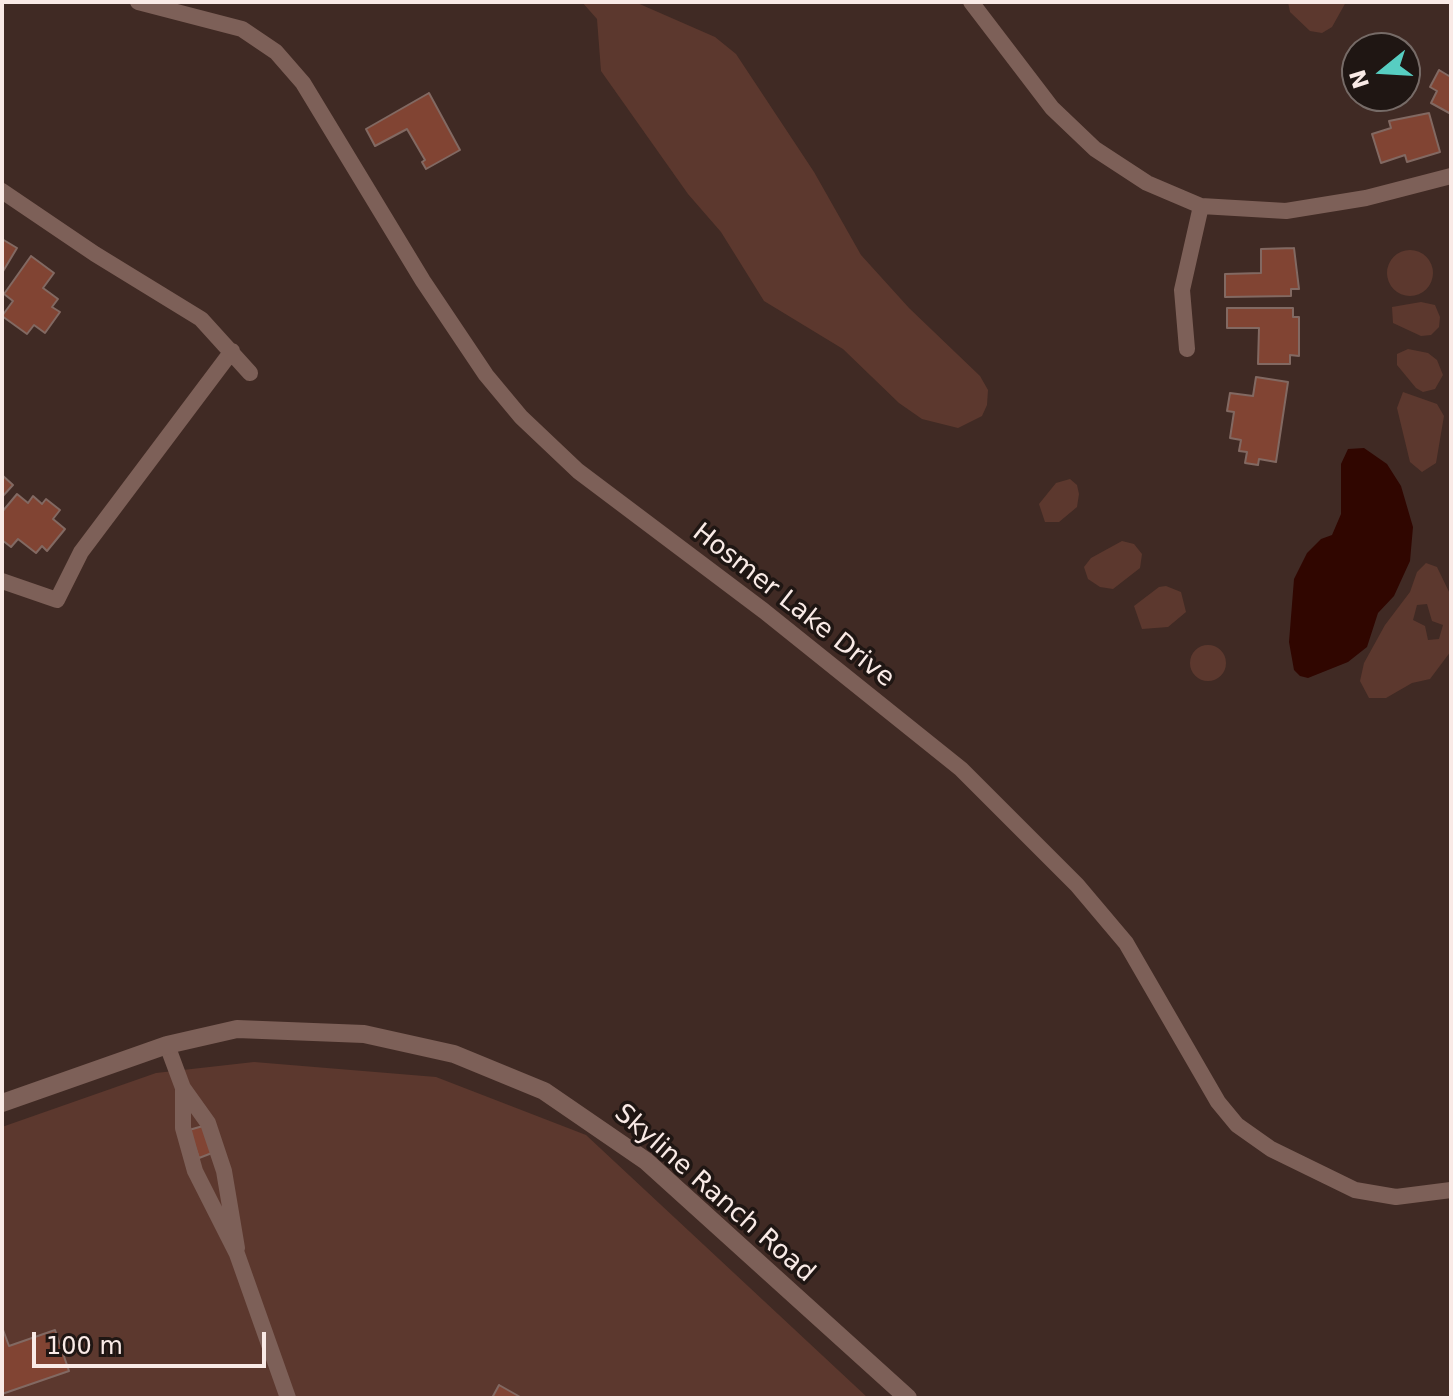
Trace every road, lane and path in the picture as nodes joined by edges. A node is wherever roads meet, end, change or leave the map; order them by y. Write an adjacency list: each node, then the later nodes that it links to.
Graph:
1 (138, 2): 13 (street, Hosmer Lake Drive)
2 (971, 2): 5 (street)
3 (1451, 176): 5 (street)
4 (2, 191): 7 (street)
5 (1201, 206): 6 (street)
6 (1187, 349)
7 (232, 351): 8 (street); 9 (street)
8 (250, 373)
9 (2, 581)
10 (167, 1045): 11 (street); 12 (street, Skyline Ranch Road); 16 (street, Skyline Ranch Road)
11 (183, 1088): 14 (street); 14 (street)
12 (2, 1103)
13 (1451, 1190)
14 (237, 1254): 15 (street)
15 (288, 1398)
16 (908, 1398)

